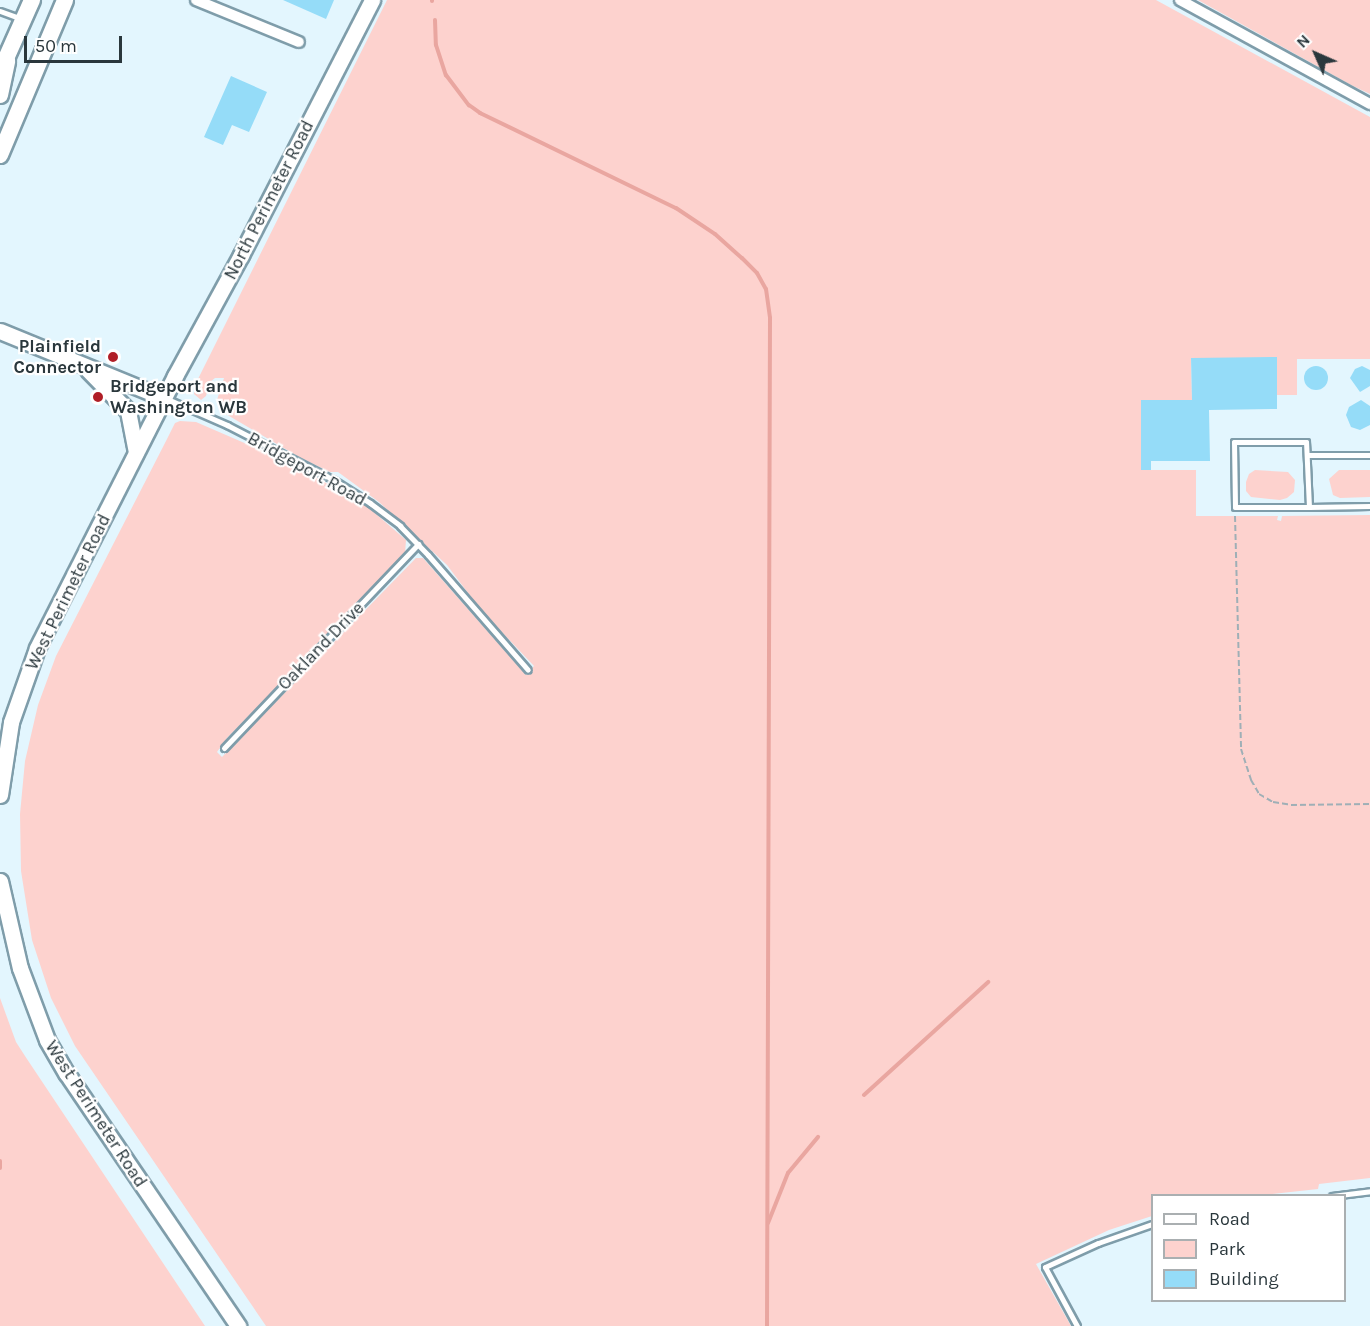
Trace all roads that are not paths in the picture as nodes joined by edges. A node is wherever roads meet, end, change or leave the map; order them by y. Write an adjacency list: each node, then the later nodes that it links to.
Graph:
1 (32, 0): 7 (main road)
2 (65, 0): 13 (main road)
3 (196, 0): 8 (street)
4 (372, 0): 16 (street, North Perimeter Road)
5 (1180, 0): 12 (street)
6 (0, 11): 7 (lane)
7 (23, 20): 9 (main road)
8 (299, 42)
9 (9, 51): 10 (main road); 11 (main road)
10 (0, 72)
11 (0, 95)
12 (1370, 104)
13 (0, 155)
14 (0, 331): 15 (street, Bridgeport Road)
15 (82, 364): 16 (street, Bridgeport Road); 17 (street)
16 (164, 398): 17 (street, West Perimeter Road); 24 (lane, Bridgeport Road)
17 (136, 453): 27 (street, West Perimeter Road)
18 (1307, 455): 19 (lane); 21 (lane); 22 (lane)
19 (1370, 456)
20 (1370, 506): 22 (lane)
21 (1234, 507): 22 (lane); 23 (lane)
22 (1309, 507)
23 (1235, 516)
24 (418, 544): 25 (lane, Bridgeport Road); 26 (lane, Oakland Drive)
25 (528, 669)
26 (224, 748)
27 (0, 795)
28 (0, 881): 32 (street, West Perimeter Road)
29 (1370, 1191): 30 (lane)
30 (1346, 1194)
31 (1151, 1224): 33 (lane)
32 (238, 1326)
33 (1077, 1326)

